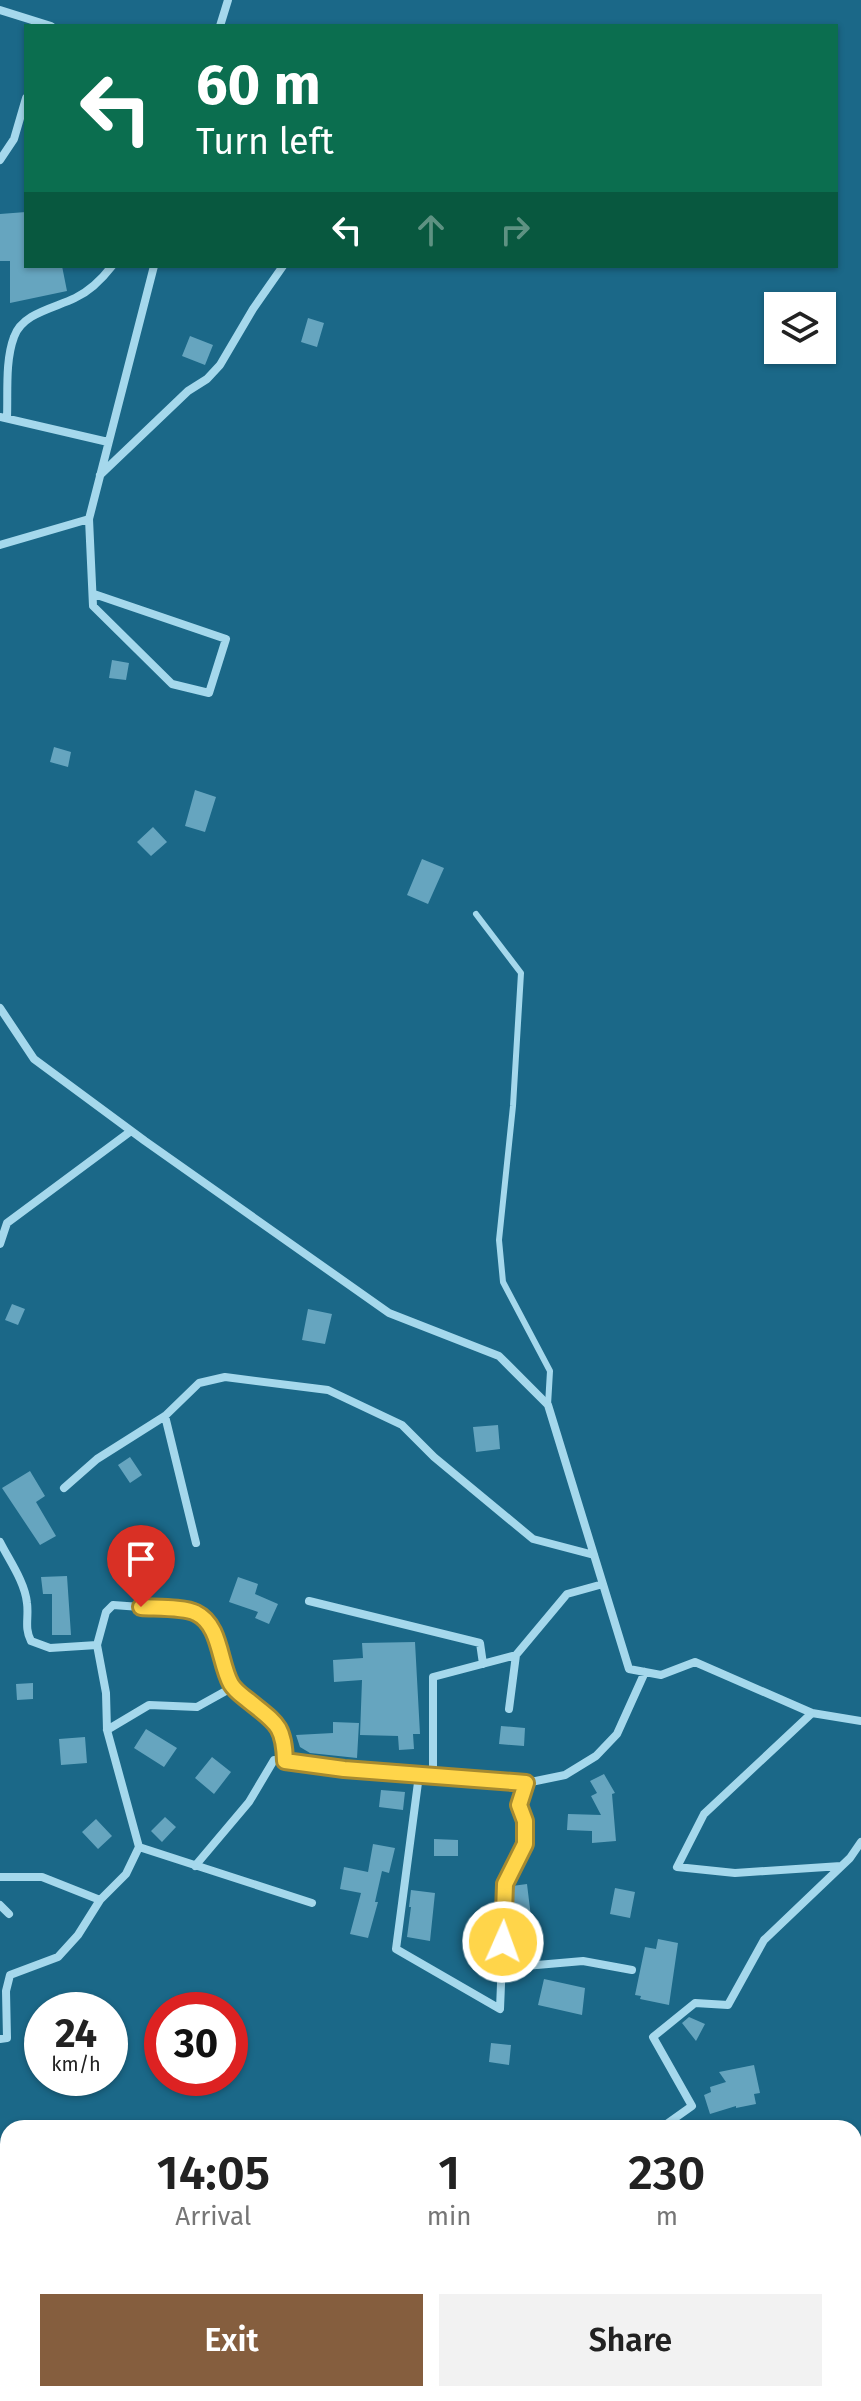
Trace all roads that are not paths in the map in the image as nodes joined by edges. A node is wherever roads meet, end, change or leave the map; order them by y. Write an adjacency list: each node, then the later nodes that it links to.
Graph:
1 (228, 0): 4 (street)
2 (235, 0): 4 (street)
3 (0, 10): 5 (street)
4 (223, 13): 6 (street)
5 (43, 24)
6 (220, 24)
7 (24, 105): 8 (street)
8 (0, 161)
9 (110, 268): 12 (street)
10 (153, 268): 13 (street)
11 (282, 268): 14 (street)
12 (4, 417): 13 (street)
13 (108, 442): 14 (street)
14 (100, 476): 15 (street)
15 (89, 519): 16 (street); 17 (street)
16 (0, 545)
17 (94, 594): 17 (street)
18 (476, 914): 22 (lane)
19 (0, 1008): 20 (street)
20 (131, 1131): 21 (street); 22 (street)
21 (0, 1244)
22 (548, 1405): 27 (street)
23 (165, 1416): 24 (street); 26 (street); 27 (street)
24 (64, 1488)
25 (0, 1542): 30 (street)
26 (196, 1543)
27 (594, 1555): 28 (street)
28 (603, 1584): 31 (street); 33 (street)
29 (309, 1601): 32 (street)
30 (97, 1645): 34 (street); 38 (street)
31 (516, 1655): 32 (street); 35 (street)
32 (483, 1664): 41 (street)
33 (645, 1672): 36 (street); 42 (street)
34 (233, 1687): 38 (street); 39 (street)
35 (509, 1709)
36 (812, 1713): 37 (street); 46 (street)
37 (861, 1721)
38 (107, 1730): 44 (street)
39 (285, 1761): 40 (street); 45 (street)
40 (419, 1775): 41 (street); 52 (street)
41 (433, 1776): 42 (street)
42 (526, 1783): 52 (street)
43 (861, 1842): 46 (street)
44 (139, 1847): 45 (street); 48 (street)
45 (195, 1866): 49 (street)
46 (842, 1866): 55 (street)
47 (0, 1877): 48 (street)
48 (100, 1900): 54 (street)
49 (312, 1903)
50 (0, 1905): 51 (street)
51 (9, 1914)
52 (502, 1968): 53 (street)
53 (632, 1970)
54 (0, 2039)
55 (672, 2120)

